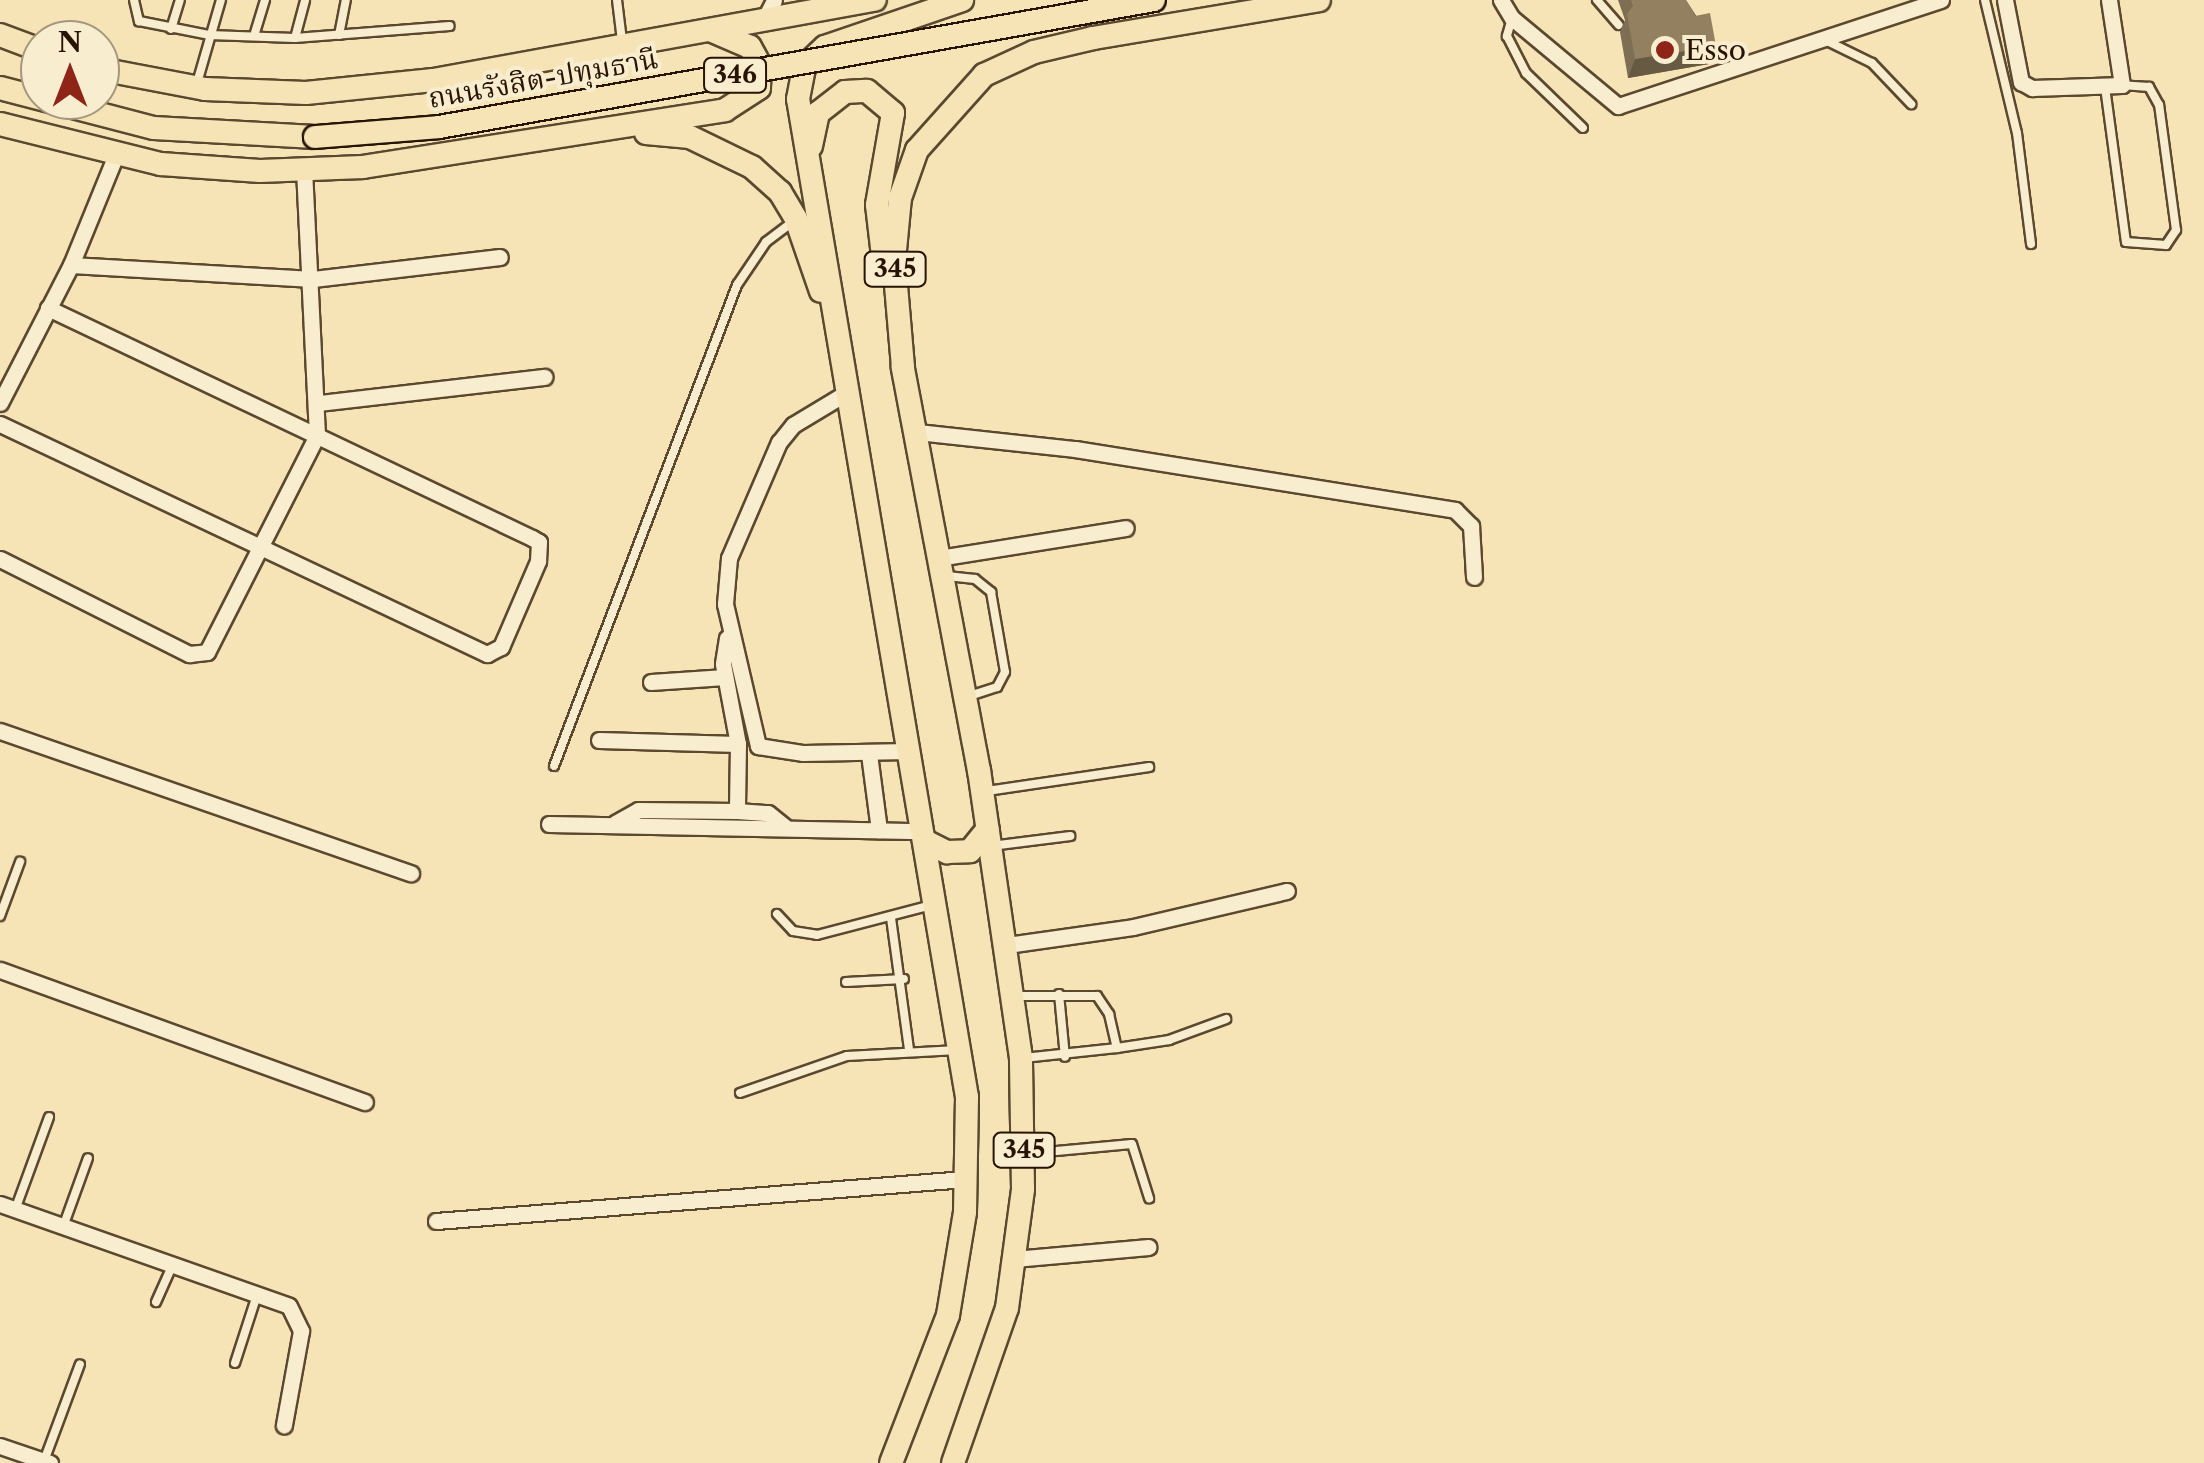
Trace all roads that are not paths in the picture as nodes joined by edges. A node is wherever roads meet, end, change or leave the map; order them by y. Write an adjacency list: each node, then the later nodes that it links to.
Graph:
1 (134, 0): 22 (lane)
2 (180, 0): 22 (lane)
3 (221, 0): 24 (lane)
4 (265, 0): 26 (lane)
5 (305, 0): 27 (lane)
6 (346, 0): 25 (lane)
7 (617, 0): 29 (lane)
8 (875, 0): 18 (main road, ถนนรังสิต-ปทุมธานี / 346)
9 (962, 0): 40 (main road, 345)
10 (1154, 0): 32 (main road, ถนนรังสิต-ปทุมธานี / 346, bridge)
11 (1318, 0): 48 (main road, 345)
12 (1501, 0): 19 (street)
13 (1597, 0): 20 (lane)
14 (1941, 0): 28 (street)
15 (1986, 0): 42 (lane)
16 (2004, 0): 31 (street)
17 (2109, 0): 31 (street)
18 (769, 10): 23 (main road, ถนนรังสิต-ปทุมธานี / 346)
19 (1512, 18): 28 (street); 36 (lane)
20 (1619, 25)
21 (450, 26): 25 (lane)
22 (171, 29): 24 (lane)
23 (710, 30): 29 (main road, ถนนรังสิต-ปทุมธานี / 346); 37 (main road)
24 (209, 35): 26 (lane); 33 (lane)
25 (339, 35): 27 (lane)
26 (254, 36): 27 (lane)
27 (295, 38)
28 (1827, 41): 34 (lane)
29 (623, 46): 33 (main road, ถนนรังสิต-ปทุมธานี / 346)
30 (120, 72): 33 (main road, ถนนรังสิต-ปทุมธานี / 346)
31 (2113, 86): 31 (lane)
32 (0, 88)
33 (196, 88)
34 (1911, 104)
35 (0, 124): 38 (main road)
36 (1582, 128)
37 (599, 133): 39 (main road); 41 (main road)
38 (116, 155): 39 (main road); 44 (street)
39 (304, 172): 45 (street)
40 (819, 209): 47 (main road, 345); 48 (main road)
41 (796, 219): 47 (main road); 70 (lane)
42 (2031, 244)
43 (500, 257): 45 (street)
44 (71, 265): 45 (street); 46 (street)
45 (313, 279): 52 (street)
46 (48, 308): 51 (street); 55 (street)
47 (838, 331): 50 (main road, 345)
48 (903, 367): 54 (main road, 345)
49 (544, 377): 52 (street)
50 (846, 393): 61 (street); 68 (main road, 345)
51 (0, 403)
52 (318, 403): 55 (street)
53 (0, 424): 57 (street)
54 (918, 432): 59 (main road, 345); 60 (street)
55 (317, 435): 57 (street); 57 (street)
56 (1126, 528): 59 (street)
57 (258, 545): 58 (street)
58 (0, 559)
59 (941, 567): 64 (main road, 345); 64 (lane)
60 (1474, 577)
61 (729, 629): 62 (street); 69 (street)
62 (725, 677): 63 (street); 67 (street)
63 (651, 682)
64 (965, 698): 72 (main road, 345)
65 (0, 730): 82 (street)
66 (598, 740): 67 (street)
67 (738, 744): 73 (street)
68 (908, 751): 69 (street); 78 (main road, 345)
69 (869, 754): 77 (street)
70 (554, 766)
71 (1150, 767): 72 (lane)
72 (982, 792): 80 (main road, 345)
73 (737, 811): 74 (street); 76 (street)
74 (615, 823): 75 (street); 76 (street)
75 (549, 824)
76 (786, 828): 77 (street)
77 (879, 830): 78 (street)
78 (924, 836): 80 (main road); 84 (main road, 345)
79 (1070, 836): 80 (lane)
80 (990, 837): 88 (main road, 345)
81 (20, 862): 86 (lane)
82 (411, 872)
83 (1287, 891): 88 (street)
84 (936, 904): 87 (lane); 97 (main road, 345)
85 (777, 914): 87 (lane)
86 (0, 916)
87 (891, 918): 90 (lane)
88 (1006, 944): 93 (main road, 345)
89 (0, 970): 101 (street)
90 (904, 978): 91 (lane); 96 (lane)
91 (846, 982)
92 (1059, 994): 93 (lane); 95 (lane); 98 (lane)
93 (1013, 996): 99 (main road, 345)
94 (1226, 1019): 95 (lane)
95 (1117, 1048): 98 (lane)
96 (910, 1050): 97 (lane); 100 (lane)
97 (962, 1050): 105 (main road, 345)
98 (1065, 1056): 99 (lane)
99 (1021, 1058): 103 (main road, 345)
100 (740, 1093)
101 (365, 1102)
102 (49, 1117): 107 (lane)
103 (1024, 1154): 106 (lane); 111 (main road, 345)
104 (88, 1158): 109 (lane)
105 (966, 1179): 108 (street); 120 (main road, 345)
106 (1148, 1198)
107 (8, 1207): 109 (street)
108 (436, 1220)
109 (63, 1226): 112 (street)
110 (1148, 1247): 111 (street)
111 (1014, 1259): 121 (main road, 345)
112 (173, 1264): 113 (street); 114 (lane)
113 (257, 1294): 115 (lane); 117 (street)
114 (156, 1302)
115 (234, 1363)
116 (80, 1364): 119 (lane)
117 (284, 1426)
118 (0, 1446): 119 (street)
119 (47, 1462)
120 (891, 1463)
121 (953, 1463)

